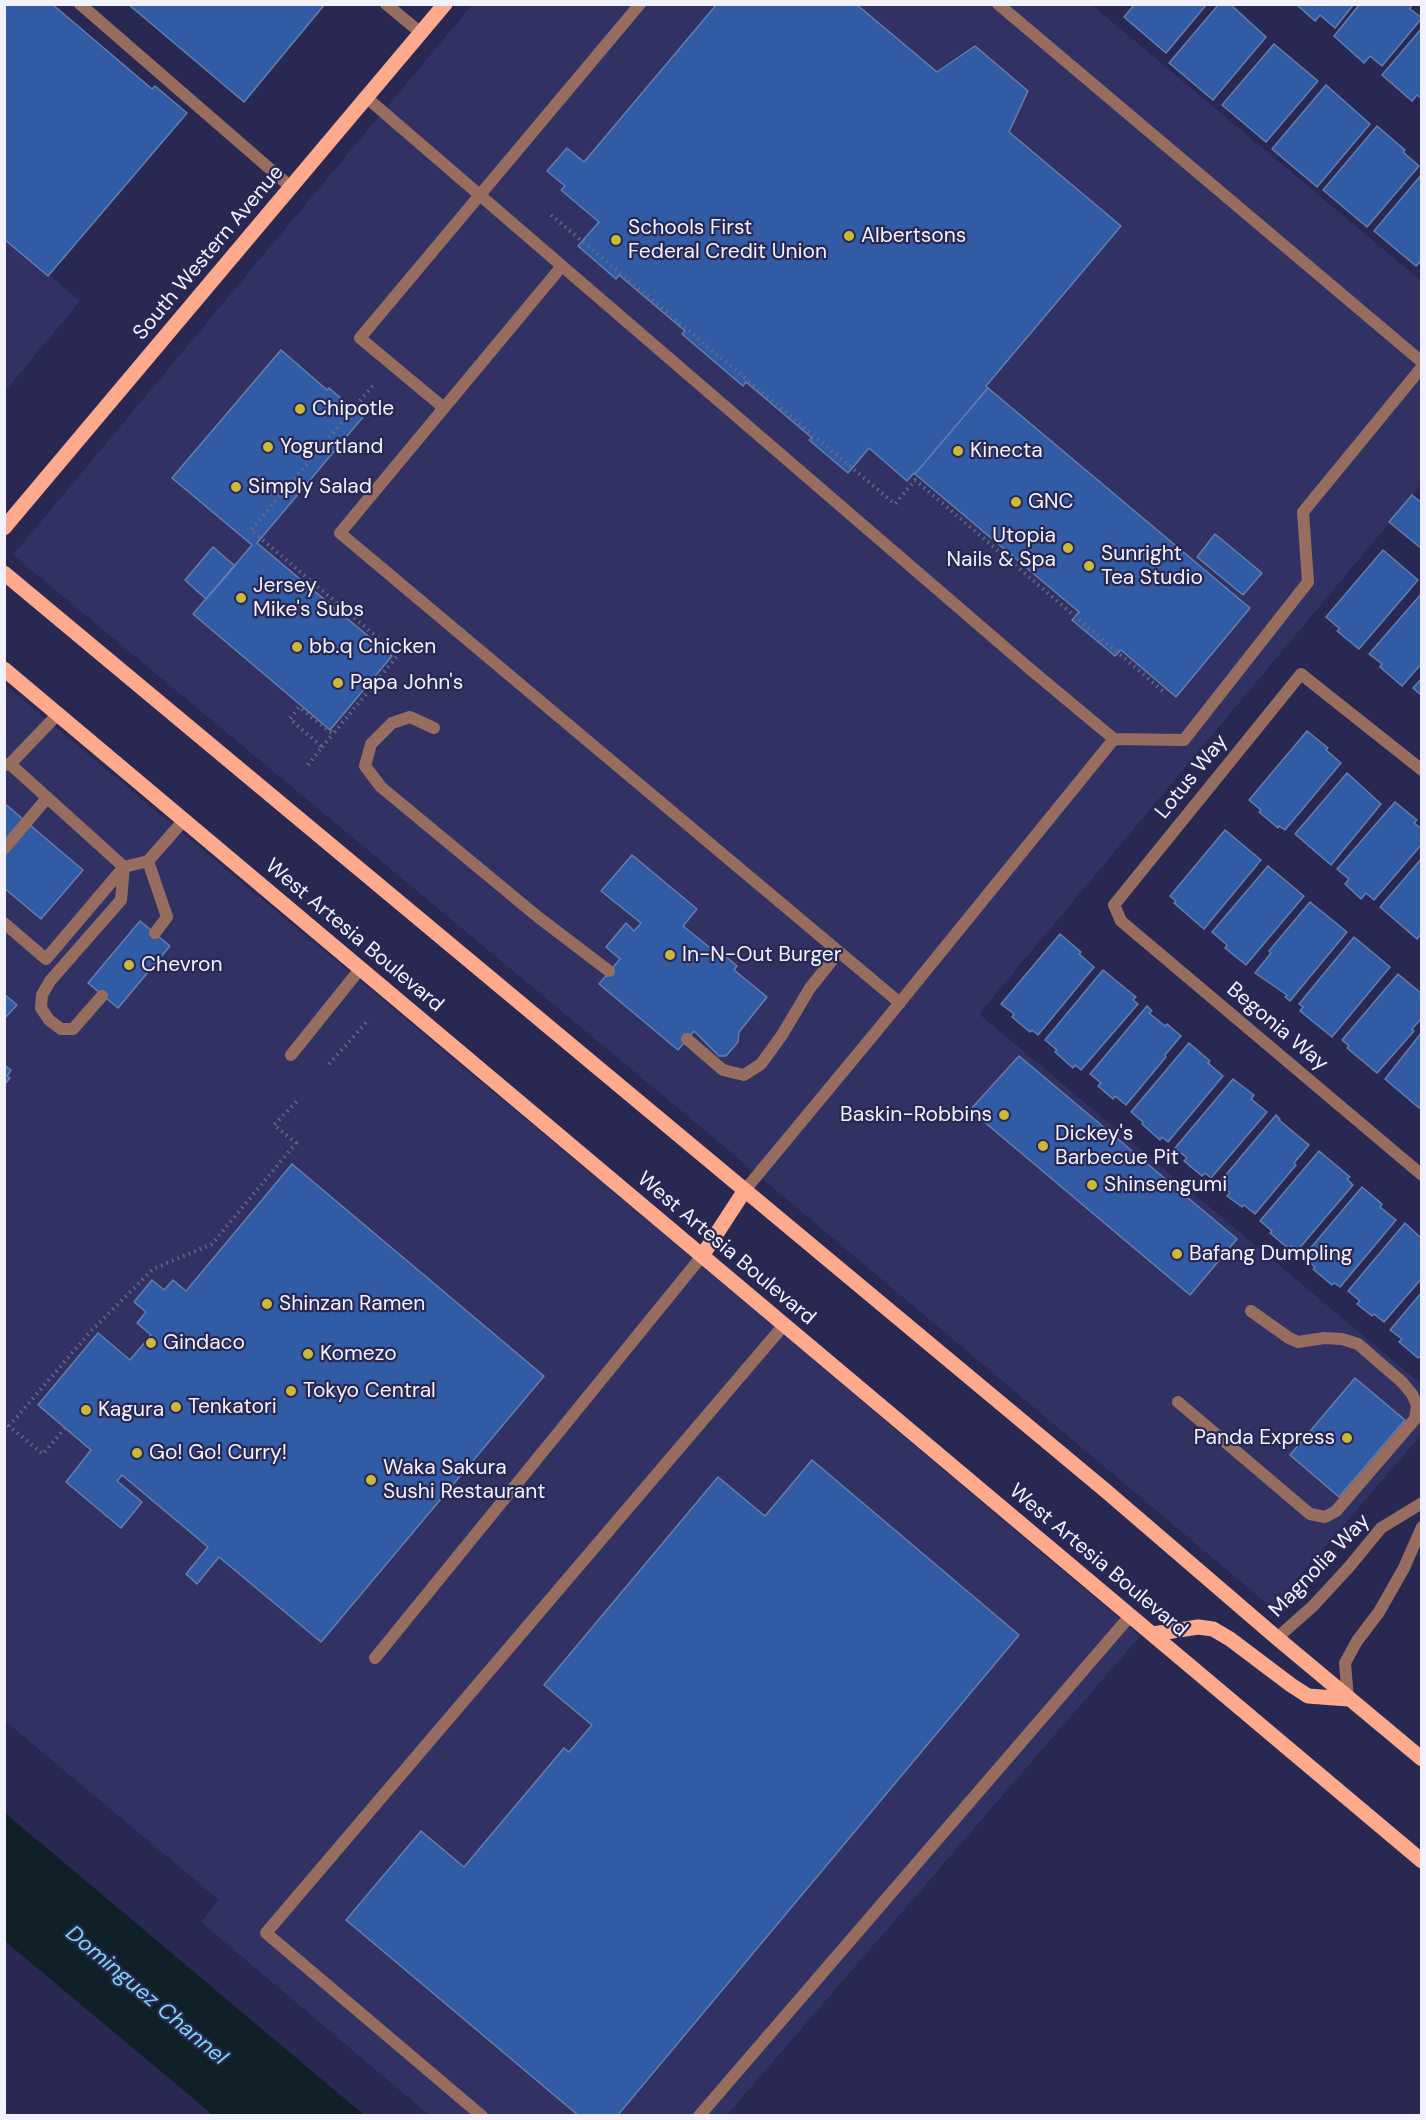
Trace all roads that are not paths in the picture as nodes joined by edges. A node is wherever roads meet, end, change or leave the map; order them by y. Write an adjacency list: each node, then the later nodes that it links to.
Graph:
1 (80, 4): 8 (street)
2 (386, 4): 6 (street)
3 (445, 4): 6 (main road, South Western Avenue)
4 (640, 4): 9 (street)
5 (998, 4): 11 (street)
6 (421, 33): 7 (main road, South Western Avenue)
7 (367, 98): 8 (main road, South Western Avenue); 9 (street)
8 (292, 188): 14 (main road, South Western Avenue)
9 (480, 195): 10 (street); 13 (street)
10 (562, 266): 13 (street); 19 (street)
11 (1422, 362)
12 (1422, 367): 19 (street)
13 (444, 408): 30 (street)
14 (4, 528)
15 (4, 573): 38 (main road)
16 (4, 669): 17 (main road, West Artesia Boulevard)
17 (58, 714): 20 (street); 23 (main road, West Artesia Boulevard)
18 (434, 728): 32 (street)
19 (1114, 739): 34 (street)
20 (7, 765): 22 (street)
21 (1422, 770): 27 (street, Lotus Way)
22 (47, 798): 24 (street); 26 (street)
23 (184, 820): 25 (street); 31 (main road, West Artesia Boulevard)
24 (4, 849)
25 (148, 861): 26 (street); 29 (street)
26 (124, 867): 28 (street); 33 (street)
27 (1114, 905): 37 (street, Begonia Way)
28 (4, 923)
29 (154, 933)
30 (838, 953): 34 (street); 35 (street)
31 (360, 969): 36 (street); 39 (main road, West Artesia Boulevard)
32 (609, 971)
33 (102, 996)
34 (900, 1003): 38 (street)
35 (687, 1039)
36 (291, 1055)
37 (1422, 1175)
38 (745, 1190): 39 (main road); 47 (main road)
39 (702, 1256): 41 (main road, West Artesia Boulevard); 48 (street)
40 (1251, 1311): 42 (street)
41 (784, 1325): 45 (main road, West Artesia Boulevard); 52 (street)
42 (1178, 1402)
43 (1422, 1503): 47 (street, Magnolia Way)
44 (1422, 1527): 49 (street)
45 (1130, 1616): 46 (main road, West Artesia Boulevard); 53 (street)
46 (1153, 1634): 49 (main road); 51 (main road, West Artesia Boulevard)
47 (1277, 1638): 49 (main road)
48 (375, 1658)
49 (1348, 1699): 50 (main road)
50 (1422, 1759)
51 (1422, 1861)
52 (482, 2115)
53 (699, 2115)

